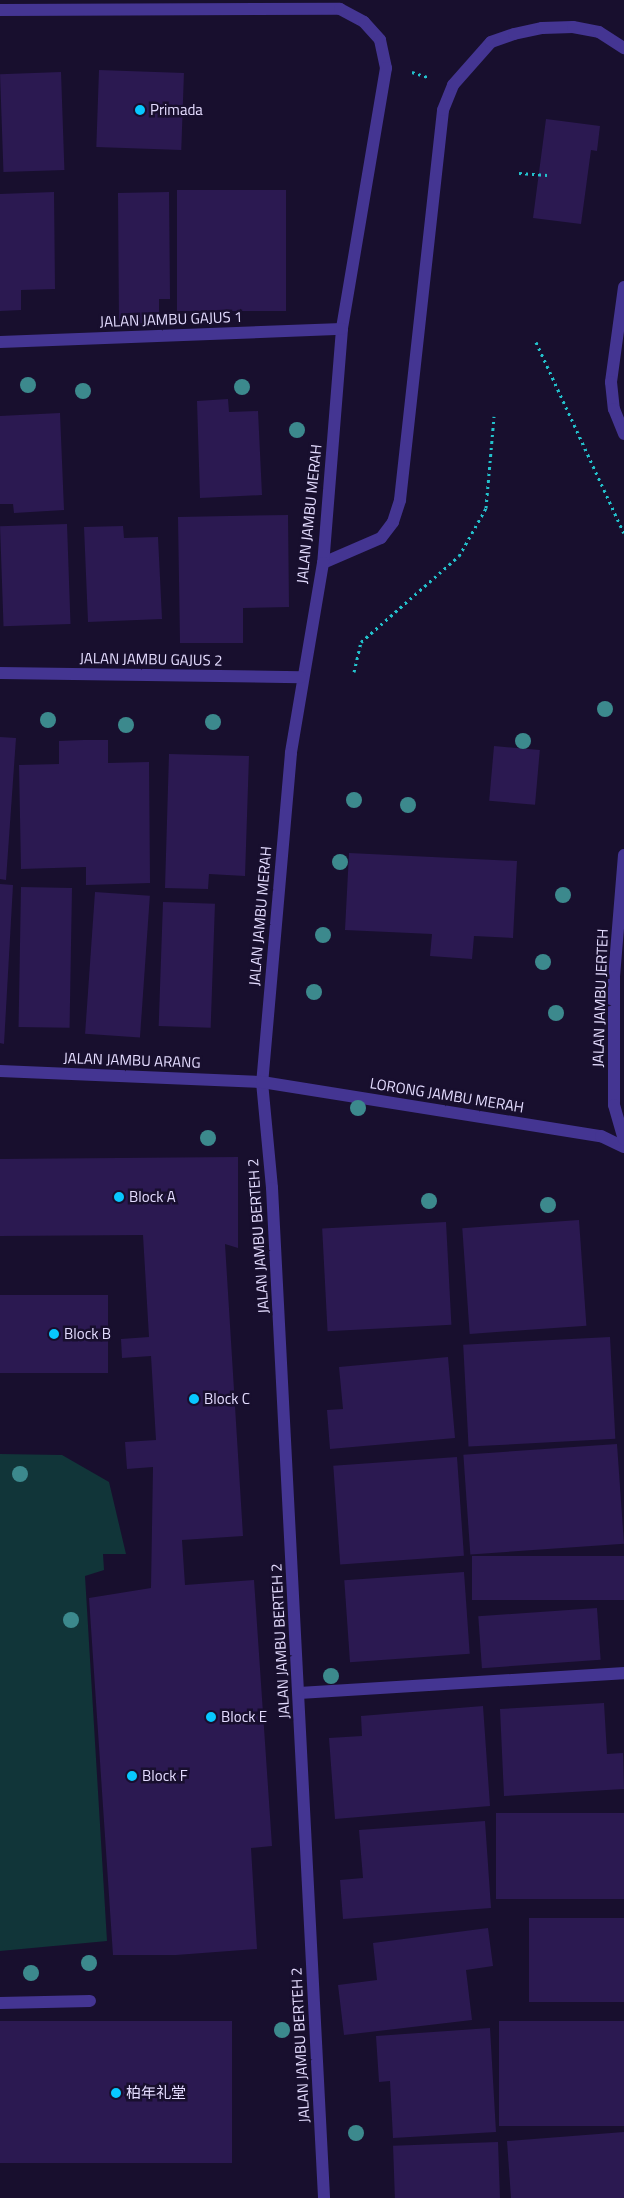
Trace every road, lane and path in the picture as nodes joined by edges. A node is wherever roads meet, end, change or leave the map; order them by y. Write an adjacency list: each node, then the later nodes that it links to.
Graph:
1 (0, 10): 6 (street, JALAN JAMBU MERAH)
2 (624, 48): 12 (street)
3 (519, 173): 4 (path)
4 (551, 175)
5 (624, 287): 10 (street)
6 (342, 330): 7 (street, JALAN JAMBU GAJUS 1); 12 (street, JALAN JAMBU MERAH)
7 (0, 342)
8 (536, 342): 11 (path)
9 (494, 416): 13 (path)
10 (624, 434)
11 (624, 533)
12 (322, 563): 15 (street, JALAN JAMBU MERAH)
13 (354, 672)
14 (0, 674): 15 (street, JALAN JAMBU GAJUS 2)
15 (301, 677): 18 (street, JALAN JAMBU MERAH)
16 (624, 855): 19 (street, JALAN JAMBU JERTEH)
17 (0, 1071): 18 (street, JALAN JAMBU ARANG)
18 (262, 1082): 20 (street, LORONG JAMBU MERAH); 22 (street, JALAN JAMBU BERTEH 2)
19 (624, 1140)
20 (624, 1147)
21 (624, 1673): 22 (street)
22 (299, 1693): 25 (street, JALAN JAMBU BERTEH 2)
23 (90, 2001): 24 (street)
24 (0, 2003)
25 (324, 2198)

